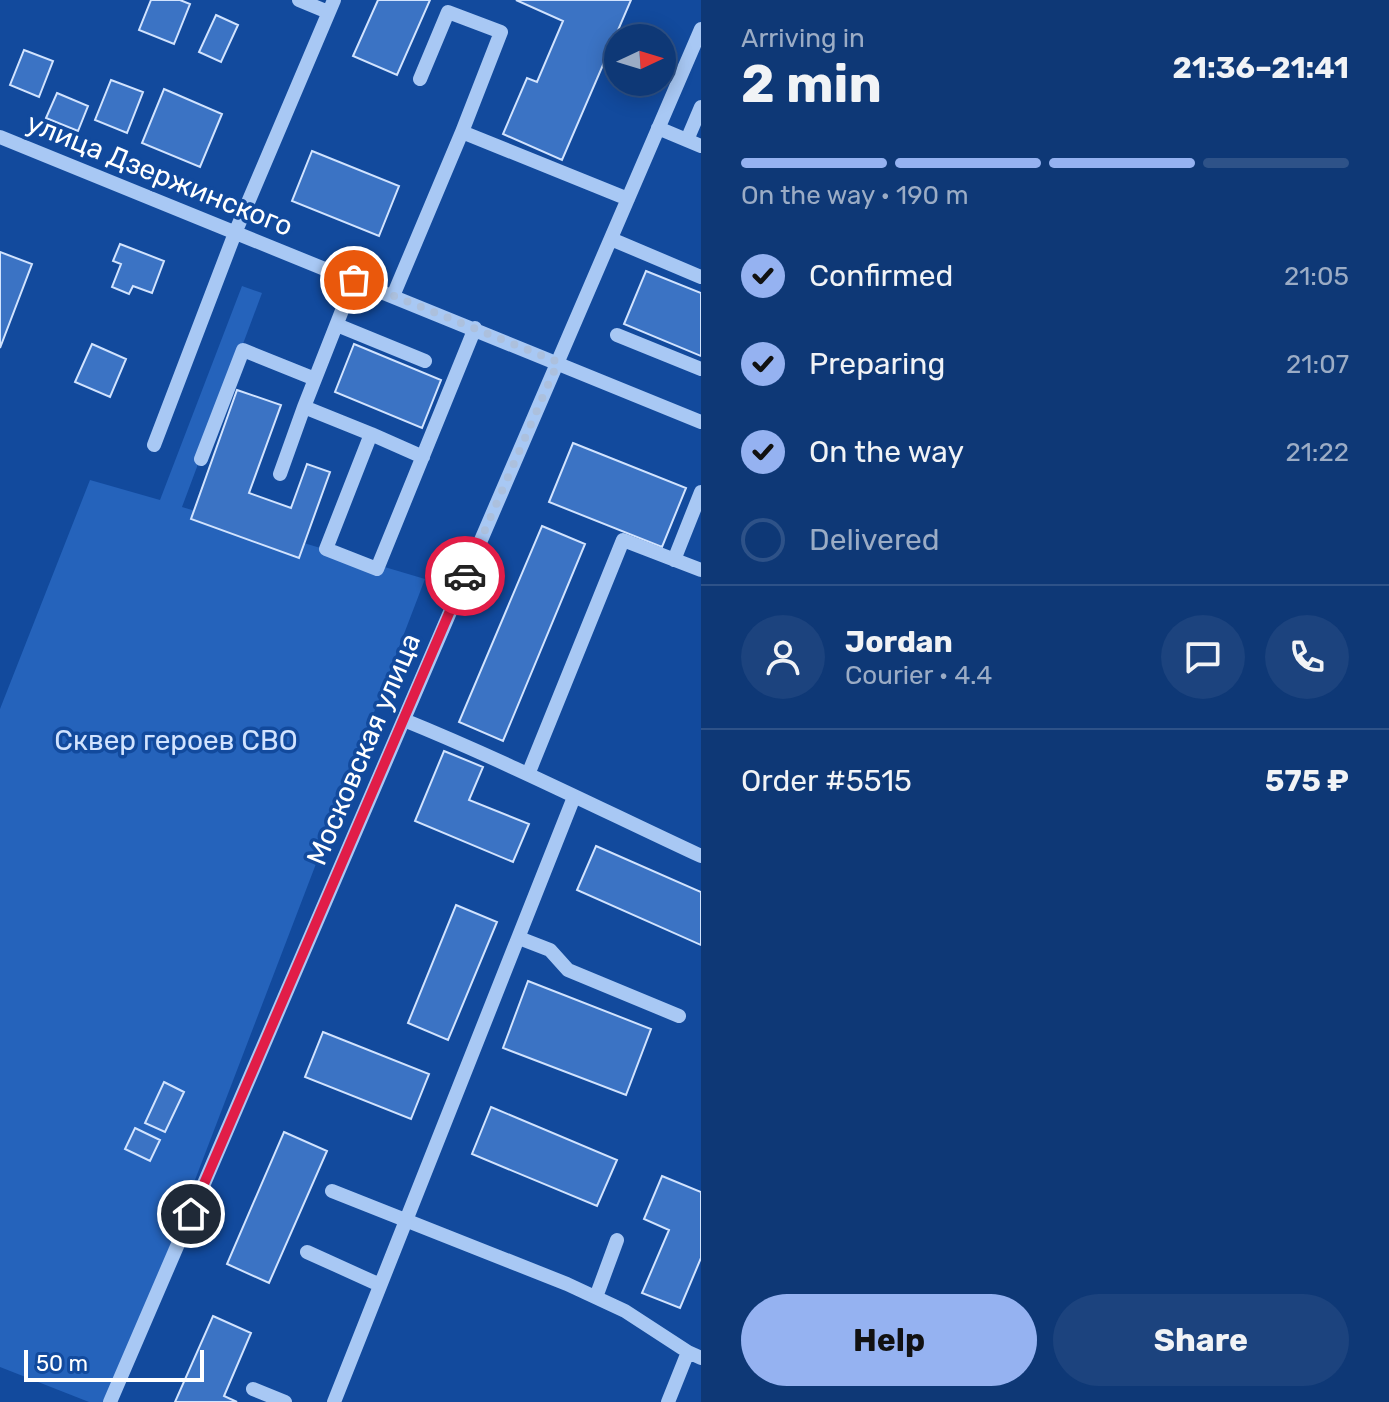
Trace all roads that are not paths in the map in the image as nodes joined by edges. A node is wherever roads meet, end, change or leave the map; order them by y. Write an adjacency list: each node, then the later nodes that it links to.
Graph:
1 (299, 0): 2 (street)
2 (331, 6): 11 (street)
3 (701, 29): 6 (street, Московская улица)
4 (420, 79): 7 (street)
5 (701, 107): 9 (street)
6 (658, 128): 9 (street); 10 (street, Московская улица)
7 (462, 132): 10 (street); 15 (street)
8 (0, 137): 11 (street, улица Дзержинского)
9 (694, 143)
10 (628, 199): 12 (street, Московская улица)
11 (235, 233): 14 (street, улица Дзержинского); 26 (street)
12 (611, 239): 13 (street); 20 (street, Московская улица)
13 (701, 277)
14 (354, 280): 15 (street, улица Дзержинского); 16 (street)
15 (393, 296): 17 (street, улица Дзержинского)
16 (337, 325): 19 (street); 22 (street)
17 (475, 328): 20 (street, улица Дзержинского); 27 (street)
18 (617, 335): 21 (street)
19 (425, 361)
20 (558, 362): 24 (street, улица Дзержинского); 33 (street, Московская улица)
21 (701, 369)
22 (315, 379): 23 (street); 28 (street)
23 (304, 407): 25 (street); 29 (street)
24 (701, 422)
25 (371, 434): 27 (street); 27 (street)
26 (154, 445)
27 (423, 457)
28 (201, 459)
29 (280, 474)
30 (701, 492): 31 (street)
31 (674, 560): 32 (street); 34 (street)
32 (701, 570)
33 (404, 720): 34 (street); 47 (street, Московская улица)
34 (529, 772): 35 (street)
35 (574, 797): 36 (street); 37 (street)
36 (701, 856)
37 (519, 938): 38 (street); 40 (street)
38 (679, 1016)
39 (332, 1191): 40 (street)
40 (406, 1222): 43 (street); 44 (street)
41 (617, 1240): 44 (street)
42 (307, 1252): 43 (street)
43 (380, 1285): 49 (street)
44 (596, 1297): 45 (street)
45 (694, 1355): 50 (street)
46 (253, 1389): 48 (street)
47 (110, 1402)
48 (285, 1402)
49 (334, 1402)
50 (668, 1402)

